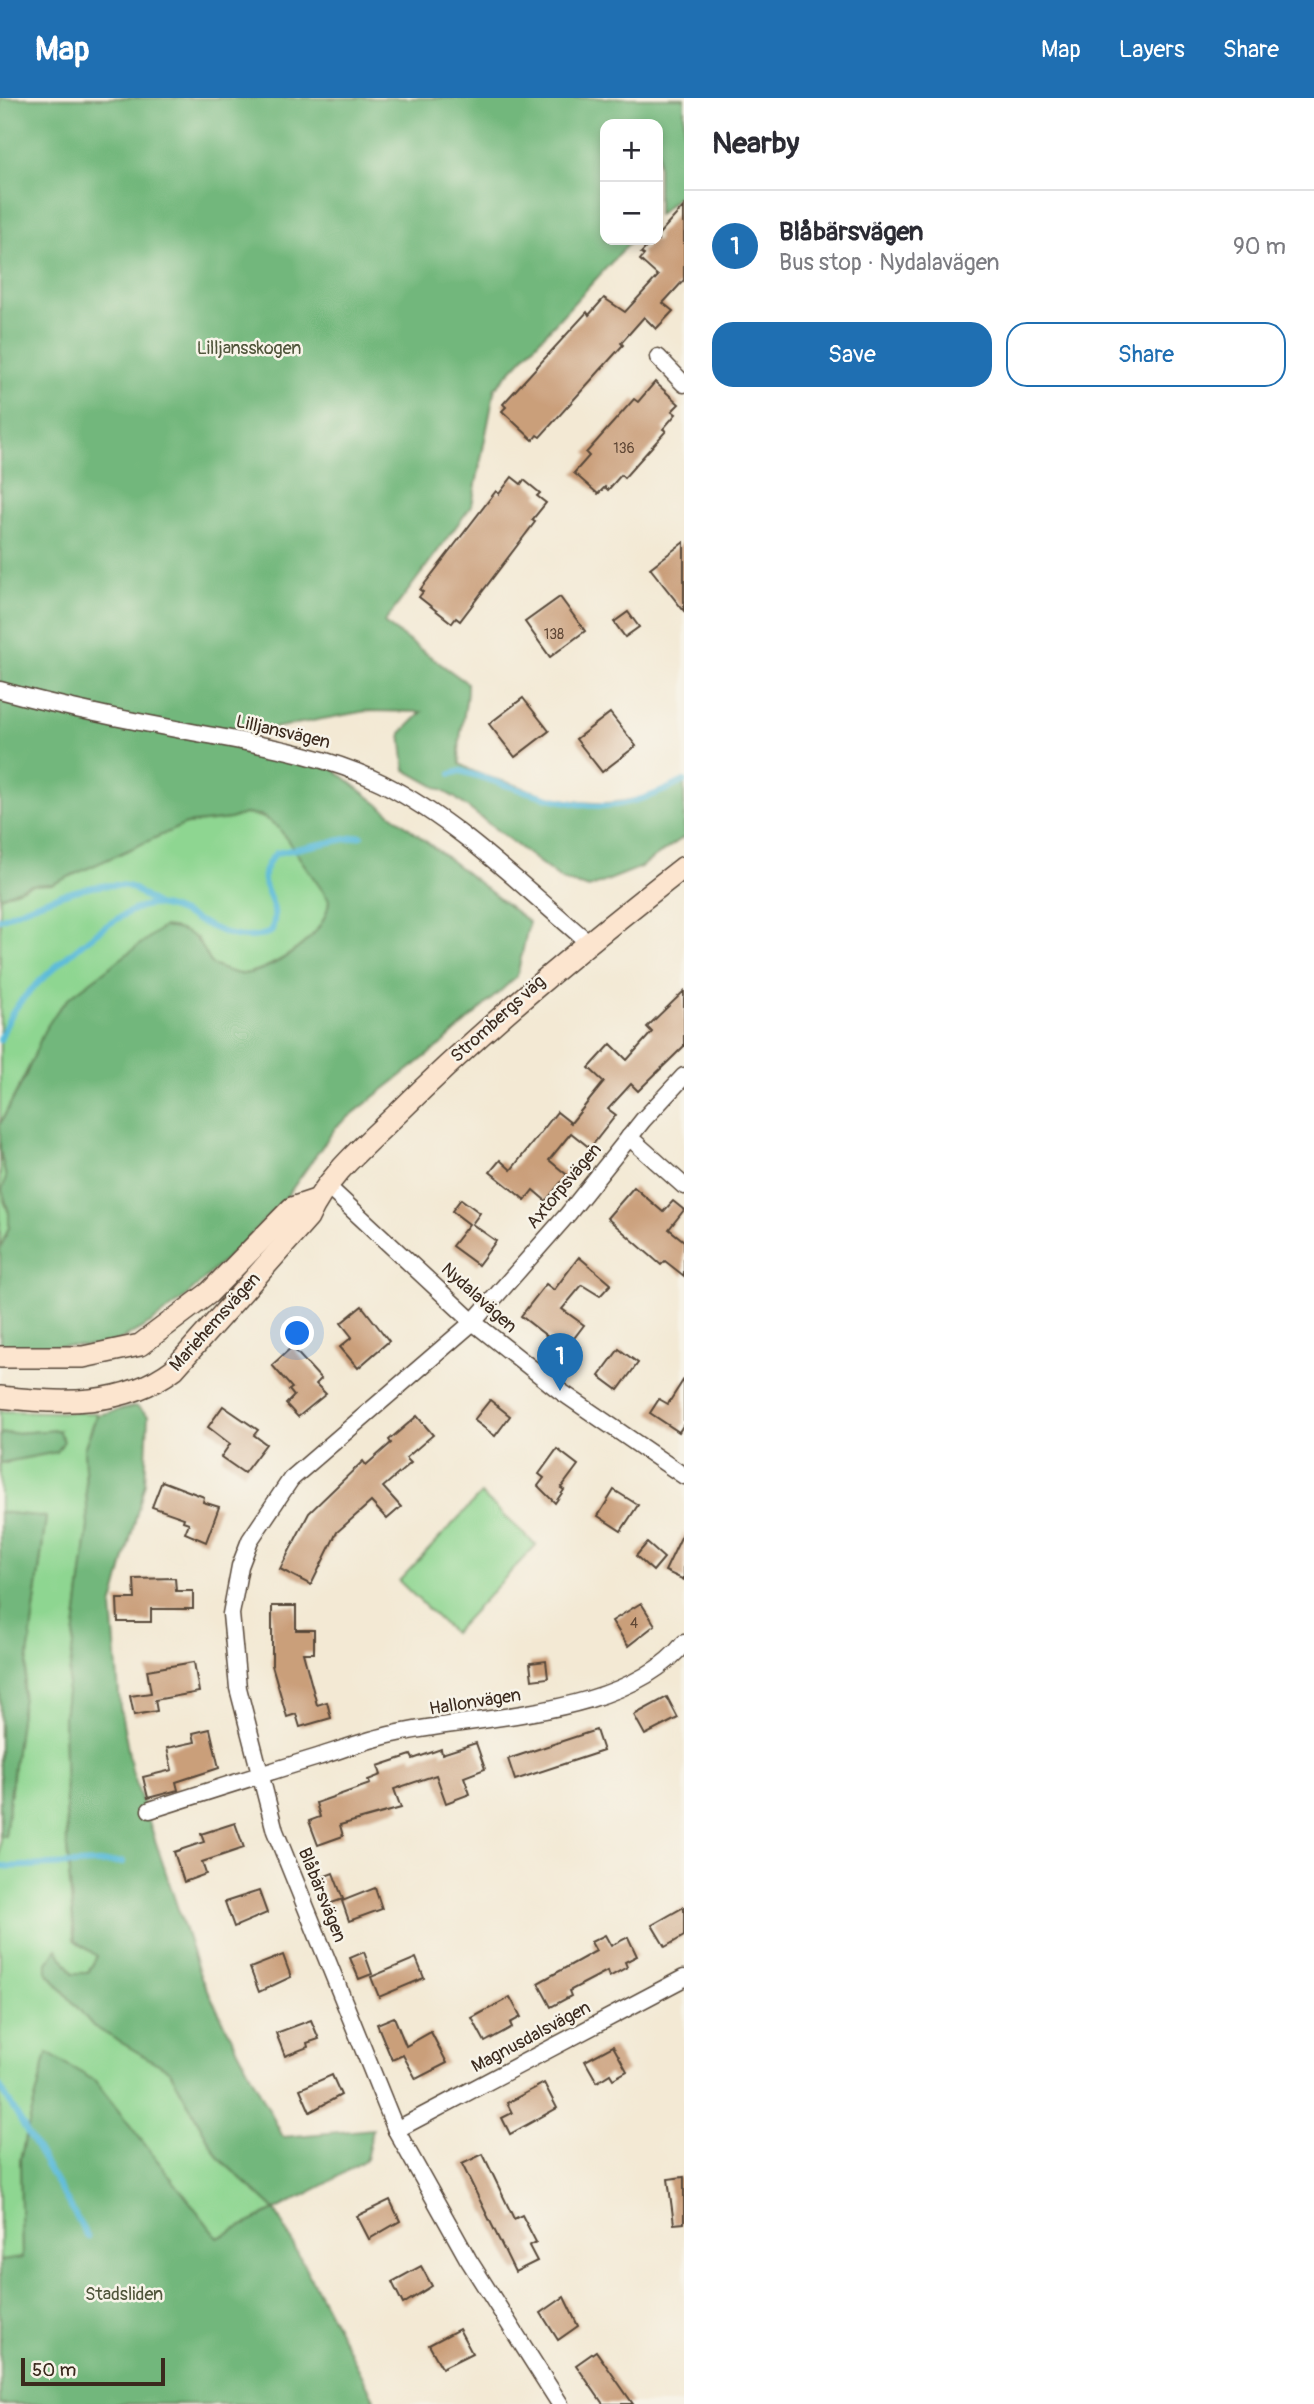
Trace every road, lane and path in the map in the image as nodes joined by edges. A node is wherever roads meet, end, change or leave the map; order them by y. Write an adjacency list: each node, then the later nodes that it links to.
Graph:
1 (658, 358): 2 (street)
2 (684, 384)
3 (0, 690): 5 (street, Lilljansvägen)
4 (684, 867): 5 (street, Strombergs väg)
5 (588, 942): 9 (street, Strombergs väg)
6 (684, 1076): 7 (street, Axtorpsvägen)
7 (629, 1137): 8 (street); 10 (street, Axtorpsvägen)
8 (684, 1186)
9 (321, 1193): 10 (street, Nydalavägen); 11 (street, Mariehemsvägen); 12 (street, Mariehemsvägen)
10 (473, 1322): 13 (street, Nydalavägen); 15 (street, Blåbärsvägen)
11 (0, 1357)
12 (0, 1397)
13 (684, 1476)
14 (684, 1643): 15 (street, Hallonvägen)
15 (261, 1775): 16 (street, Hallonvägen); 18 (street, Blåbärsvägen)
16 (150, 1810)
17 (684, 1978): 18 (street, Magnusdalsvägen)
18 (396, 2130): 19 (street, Blåbärsvägen)
19 (560, 2404)

